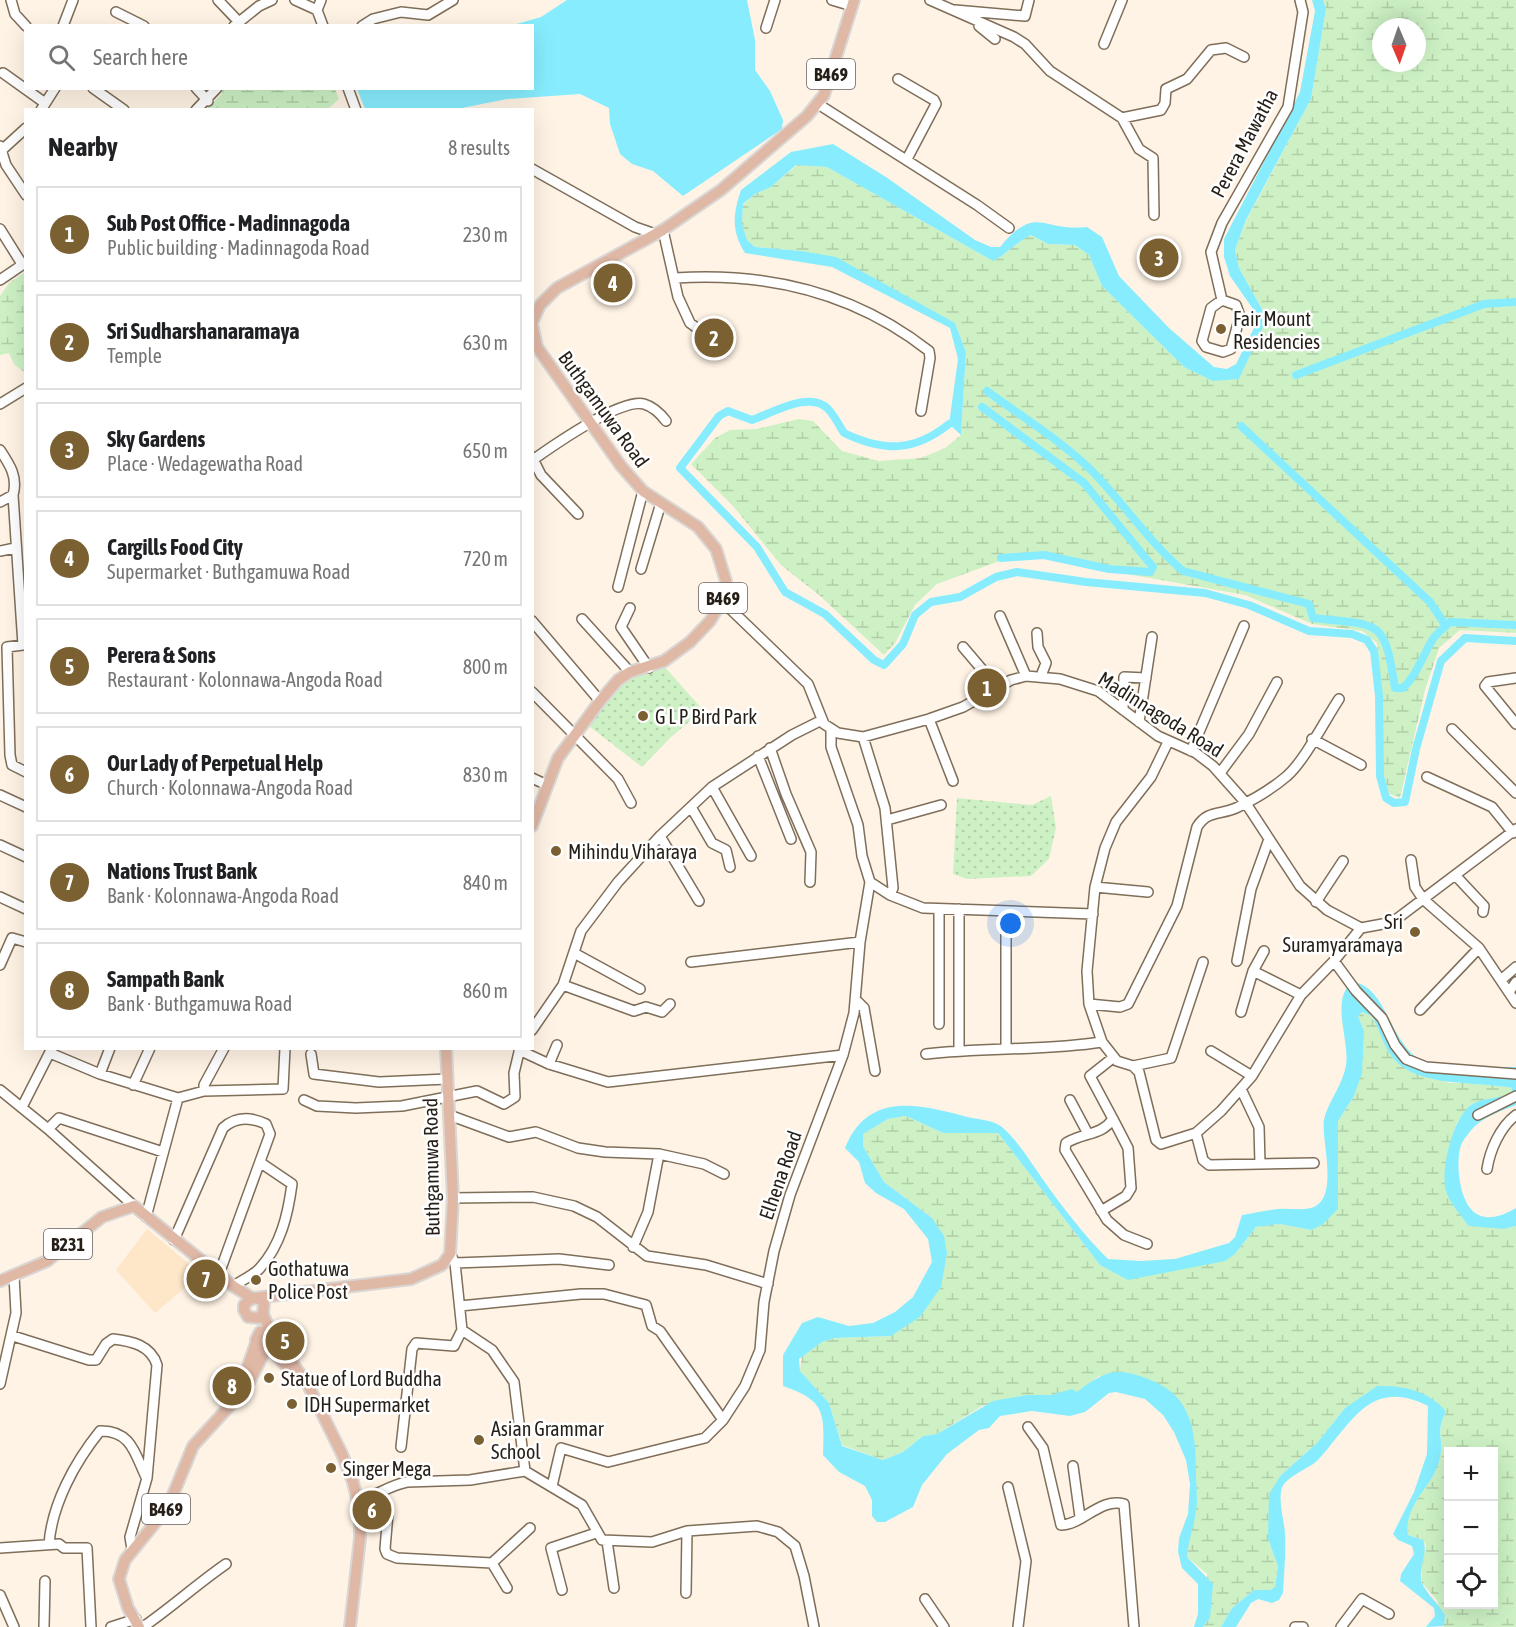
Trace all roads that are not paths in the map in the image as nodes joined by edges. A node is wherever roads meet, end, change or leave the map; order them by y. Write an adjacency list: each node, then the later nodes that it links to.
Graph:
1 (11, 0): 19 (street)
2 (73, 0): 20 (street)
3 (218, 0): 18 (street)
4 (273, 0): 18 (street)
5 (295, 0): 16 (street)
6 (321, 0): 16 (street)
7 (453, 0): 23 (street)
8 (775, 0): 24 (street)
9 (832, 0): 14 (street)
10 (930, 0): 15 (street)
11 (1029, 0): 15 (street)
12 (1122, 0): 26 (street)
13 (1300, 0): 56 (street, Perera Mawatha)
14 (853, 3): 36 (main road, Buthgamuwa Road / B469)
15 (945, 9): 25 (street); 41 (street)
16 (317, 10): 22 (street)
17 (116, 12): 21 (street)
18 (236, 23)
19 (24, 24)
20 (64, 24)
21 (140, 24)
22 (322, 24)
23 (365, 24)
24 (766, 28)
25 (995, 39)
26 (1104, 44)
27 (1244, 57): 41 (street)
28 (3, 73): 37 (street)
29 (898, 79): 44 (street)
30 (54, 90): 37 (street)
31 (96, 90): 38 (street)
32 (198, 90): 35 (street)
33 (216, 90): 35 (street)
34 (349, 90): 40 (street)
35 (208, 101): 39 (street)
36 (818, 104): 44 (street); 51 (main road, Buthgamuwa Road / B469)
37 (43, 106)
38 (121, 108)
39 (199, 108)
40 (355, 108)
41 (1122, 118): 47 (street)
42 (24, 131): 43 (street)
43 (2, 148): 46 (street)
44 (907, 159): 49 (street)
45 (534, 170): 48 (street)
46 (24, 192)
47 (1154, 215)
48 (635, 228): 51 (street); 52 (street)
49 (1009, 228)
50 (0, 229): 53 (street)
51 (659, 232): 52 (main road, Buthgamuwa Road / B469); 54 (street)
52 (637, 245): 57 (main road, Buthgamuwa Road / B469)
53 (24, 263): 55 (street)
54 (675, 278): 58 (street); 62 (street)
55 (0, 280)
56 (1222, 300): 56 (street)
57 (536, 304)
58 (709, 337)
59 (535, 347): 64 (main road, Buthgamuwa Road / B469)
60 (24, 391): 61 (street)
61 (0, 404)
62 (921, 411)
63 (666, 421): 64 (street)
64 (591, 422): 66 (street); 68 (main road, Buthgamuwa Road / B469)
65 (0, 450): 69 (street)
66 (534, 457)
67 (536, 473): 72 (street)
68 (643, 491): 71 (main road, Buthgamuwa Road / B469); 76 (street)
69 (13, 495): 70 (street); 73 (street)
70 (0, 502)
71 (661, 503): 75 (street); 77 (main road, Buthgamuwa Road / B469)
72 (578, 514)
73 (15, 548): 74 (street); 85 (street)
74 (0, 551)
75 (640, 569)
76 (618, 587)
77 (722, 601): 88 (main road, B469); 101 (street)
78 (630, 608): 88 (street)
79 (1000, 616): 90 (street)
80 (582, 619): 89 (street)
81 (534, 623): 98 (street)
82 (1244, 626): 111 (street)
83 (1036, 633): 91 (street)
84 (1152, 637): 92 (street)
85 (24, 645): 86 (street)
86 (4, 647): 114 (street)
87 (963, 647): 95 (street)
88 (649, 668): 89 (main road, B469)
89 (630, 672): 98 (main road, B469)
90 (1026, 676): 91 (street, Madinnagoda Road); 95 (street, Madinnagoda Road)
91 (1041, 676): 99 (street, Madinnagoda Road)
92 (1146, 678): 99 (street); 102 (street)
93 (1516, 678): 103 (street)
94 (1277, 682): 115 (street)
95 (998, 687): 100 (street, Madinnagoda Road)
96 (534, 694): 106 (street)
97 (1339, 699): 108 (street)
98 (600, 701): 106 (main road, B469)
99 (1123, 710): 102 (street, Madinnagoda Road)
100 (929, 719): 107 (street, Madinnagoda Road); 118 (street)
101 (822, 720): 105 (street); 110 (street)
102 (1139, 722): 109 (street, Madinnagoda Road)
103 (1516, 724)
104 (1452, 729): 121 (street)
105 (831, 730): 107 (street, Madinnagoda Road); 142 (street, Elhena Road)
106 (575, 734): 119 (main road, B469); 124 (street)
107 (863, 736): 128 (street)
108 (1312, 739): 113 (street); 123 (street)
109 (1168, 742): 111 (street, Madinnagoda Road); 143 (street)
110 (770, 748): 112 (street); 141 (street)
111 (1191, 751): 115 (street, Madinnagoda Road)
112 (758, 756): 120 (street); 132 (street)
113 (1361, 765)
114 (24, 771)
115 (1220, 773): 123 (street, Madinnagoda Road)
116 (1427, 777): 130 (street)
117 (534, 779): 119 (street)
118 (953, 781)
119 (547, 785): 129 (main road, B469)
120 (712, 787): 127 (street); 136 (street)
121 (1516, 793)
122 (0, 795): 126 (street)
123 (1245, 802): 133 (street, Madinnagoda Road); 178 (street)
124 (631, 803)
125 (941, 805): 128 (street)
126 (24, 806)
127 (691, 807): 131 (street); 139 (street)
128 (887, 820): 145 (street)
129 (534, 821)
130 (1514, 831): 140 (street)
131 (660, 836): 148 (street); 161 (street)
132 (791, 839)
133 (1269, 839): 149 (street, Madinnagoda Road); 162 (street)
134 (0, 845): 135 (street)
135 (24, 856)
136 (751, 856)
137 (1411, 860): 147 (street)
138 (1343, 861): 149 (street)
139 (730, 867)
140 (1455, 875): 147 (street); 153 (street)
141 (810, 882)
142 (870, 882): 145 (street); 158 (street, Elhena Road)
143 (1095, 887): 144 (street); 155 (street)
144 (1148, 892)
145 (890, 896): 151 (street)
146 (0, 897): 150 (street)
147 (1423, 899): 156 (street); 159 (street)
148 (699, 900)
149 (1316, 902): 156 (street, Madinnagoda Road)
150 (24, 908)
151 (939, 909): 152 (street); 181 (street)
152 (959, 909): 154 (street); 193 (street)
153 (1483, 912)
154 (1006, 913): 155 (street); 185 (street)
155 (1093, 914): 178 (street)
156 (1361, 928): 163 (street)
157 (24, 941): 166 (street)
158 (860, 942): 164 (street); 175 (street, Elhena Road)
159 (1479, 948): 169 (street); 179 (street)
160 (1264, 951): 168 (street)
161 (574, 953): 171 (street); 172 (street)
162 (1237, 961)
163 (1334, 961): 174 (street); 204 (street)
164 (691, 962)
165 (1203, 962): 201 (street)
166 (0, 965)
167 (1516, 967): 169 (street)
168 (1253, 971): 174 (street); 180 (street)
169 (1501, 980): 173 (street)
170 (1516, 982): 173 (street)
171 (563, 985): 177 (street); 182 (street)
172 (640, 989)
173 (1509, 992): 176 (street)
174 (1301, 995): 205 (street)
175 (856, 1000): 198 (street, Elhena Road); 202 (street)
176 (1516, 1003)
177 (670, 1004)
178 (1089, 1004): 183 (street)
179 (1420, 1010)
180 (1241, 1012)
181 (939, 1024)
182 (534, 1027)
183 (1102, 1042): 185 (street); 199 (street)
184 (557, 1045): 200 (street)
185 (1006, 1048): 193 (street)
186 (109, 1050): 203 (street)
187 (149, 1050): 207 (street)
188 (223, 1050): 210 (street)
189 (285, 1050): 210 (street)
190 (446, 1050): 206 (main road, Buthgamuwa Road)
191 (520, 1050): 211 (street)
192 (522, 1050): 200 (street)
193 (959, 1050): 197 (street)
194 (51, 1051): 203 (street); 216 (street)
195 (1211, 1051): 205 (street)
196 (311, 1054): 206 (street)
197 (926, 1054)
198 (843, 1055): 200 (street); 243 (street, Elhena Road)
199 (1114, 1057): 201 (street); 220 (street)
200 (549, 1064)
201 (1133, 1066): 223 (street)
202 (875, 1071)
203 (100, 1074): 207 (street)
204 (1516, 1074)
205 (1252, 1076): 208 (street)
206 (447, 1079): 211 (main road, Buthgamuwa Road)
207 (133, 1085): 213 (street)
208 (1241, 1089): 223 (street); 228 (street)
209 (0, 1090): 216 (street)
210 (204, 1091): 213 (street)
211 (447, 1096): 214 (street); 217 (main road, Buthgamuwa Road)
212 (1516, 1096): 218 (street)
213 (178, 1098): 224 (street)
214 (304, 1100)
215 (1070, 1100): 222 (street)
216 (22, 1107): 221 (street)
217 (449, 1115): 225 (street); 231 (main road, Buthgamuwa Road)
218 (1478, 1115)
219 (1516, 1115): 229 (street)
220 (1113, 1119): 222 (street); 233 (street)
221 (48, 1129): 224 (street); 232 (street)
222 (1087, 1132): 233 (street)
223 (1196, 1133): 228 (street)
224 (163, 1152): 234 (street)
225 (658, 1154): 230 (street); 237 (street)
226 (261, 1162): 235 (street); 240 (street); 244 (street)
227 (1314, 1163): 228 (street)
228 (1260, 1164)
229 (1487, 1169)
230 (724, 1174)
231 (453, 1198): 237 (street); 238 (main road, Buthgamuwa Road)
232 (134, 1206): 234 (main road); 241 (main road, B231)
233 (1101, 1211): 236 (street)
234 (146, 1217): 235 (main road)
235 (174, 1240): 240 (main road)
236 (1147, 1244)
237 (633, 1247): 243 (street)
238 (453, 1259): 239 (street); 245 (main road, Buthgamuwa Road); 247 (street)
239 (609, 1265)
240 (219, 1274): 244 (main road)
241 (14, 1276): 242 (main road, B231); 251 (street)
242 (0, 1281)
243 (768, 1284): 258 (street, Elhena Road)
244 (232, 1286): 246 (main road); 249 (main road)
245 (285, 1294): 246 (main road, Buthgamuwa Road); 248 (main road)
246 (253, 1298): 248 (main road); 249 (main road)
247 (460, 1306): 250 (street); 258 (street)
248 (264, 1311): 249 (main road); 252 (main road)
249 (246, 1313): 252 (main road)
250 (462, 1330): 260 (street); 262 (street)
251 (13, 1336): 255 (street); 263 (street)
252 (266, 1341): 253 (main road); 254 (main road, B469); 256 (main road, B469); 257 (main road)
253 (287, 1368): 254 (main road); 257 (main road)
254 (255, 1373): 256 (main road, B469)
255 (0, 1384)
256 (238, 1395): 274 (main road, B469)
257 (313, 1397): 266 (main road)
258 (723, 1420): 264 (street, Elhena Road)
259 (1029, 1427): 267 (street)
260 (401, 1446)
261 (1073, 1466): 267 (street)
262 (525, 1471): 264 (street); 266 (street)
263 (147, 1478): 272 (street); 274 (street)
264 (552, 1486): 270 (street)
265 (1008, 1487): 293 (street)
266 (359, 1506): 275 (street); 290 (main road)
267 (1080, 1517): 294 (street)
268 (530, 1528): 275 (street)
269 (687, 1532): 271 (street); 281 (street); 291 (street)
270 (596, 1533): 271 (street); 280 (street)
271 (607, 1541): 279 (street)
272 (49, 1544): 273 (street); 288 (street)
273 (0, 1548)
274 (132, 1549): 285 (main road, B469)
275 (492, 1563): 278 (street)
276 (226, 1564): 285 (street)
277 (45, 1581): 287 (street)
278 (507, 1588)
279 (614, 1588)
280 (562, 1590)
281 (686, 1593)
282 (0, 1595): 286 (street)
283 (925, 1599): 292 (street)
284 (1389, 1614): 297 (street)
285 (139, 1624): 289 (street)
286 (14, 1627)
287 (44, 1627)
288 (91, 1627)
289 (111, 1627)
290 (350, 1627)
291 (814, 1627)
292 (945, 1627)
293 (1018, 1627)
294 (1134, 1627)
295 (1295, 1627): 296 (street)
296 (1303, 1627)
297 (1341, 1627)

